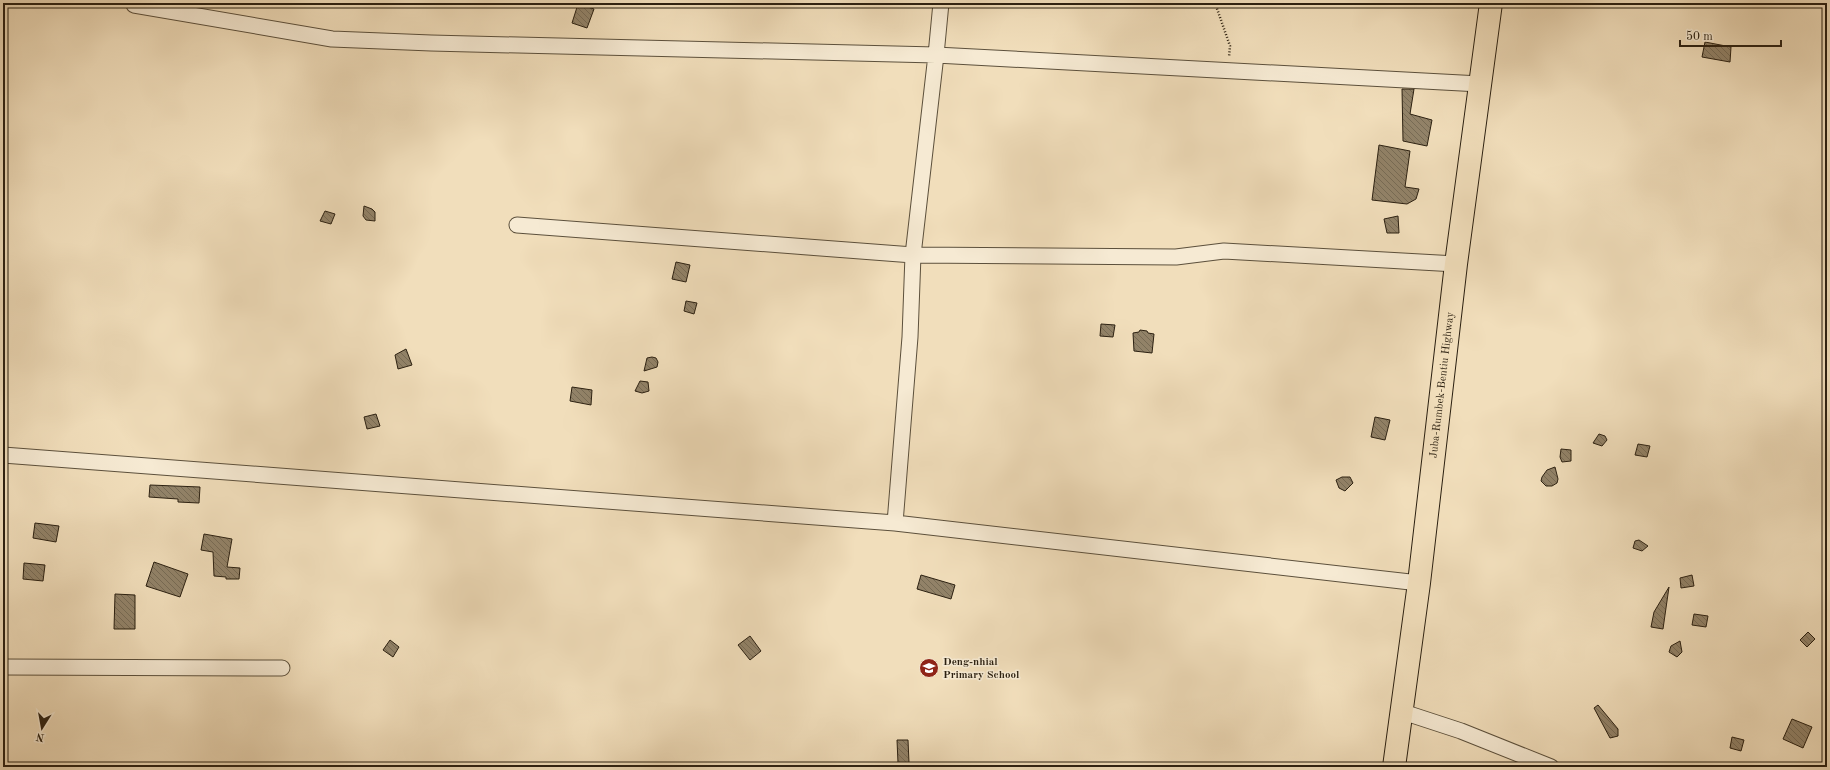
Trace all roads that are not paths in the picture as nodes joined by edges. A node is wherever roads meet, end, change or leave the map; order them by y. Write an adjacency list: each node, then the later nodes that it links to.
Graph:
1 (940, 3): 4 (street)
2 (1491, 3): 5 (main road, Juba-Rumbek-Bentiu Highway)
3 (134, 6): 4 (street)
4 (936, 55): 5 (street); 7 (street)
5 (1480, 84): 8 (main road, Juba-Rumbek-Bentiu Highway)
6 (517, 224): 7 (street)
7 (914, 255): 8 (street); 10 (street)
8 (1456, 264): 11 (main road, Juba-Rumbek-Bentiu Highway)
9 (3, 455): 10 (street)
10 (896, 523): 11 (street)
11 (1419, 583): 14 (main road, Juba-Rumbek-Bentiu Highway)
12 (3, 667): 13 (street)
13 (282, 668)
14 (1403, 712): 15 (main road, Juba-Rumbek-Bentiu Highway); 16 (street)
15 (1394, 767)
16 (1551, 767)

